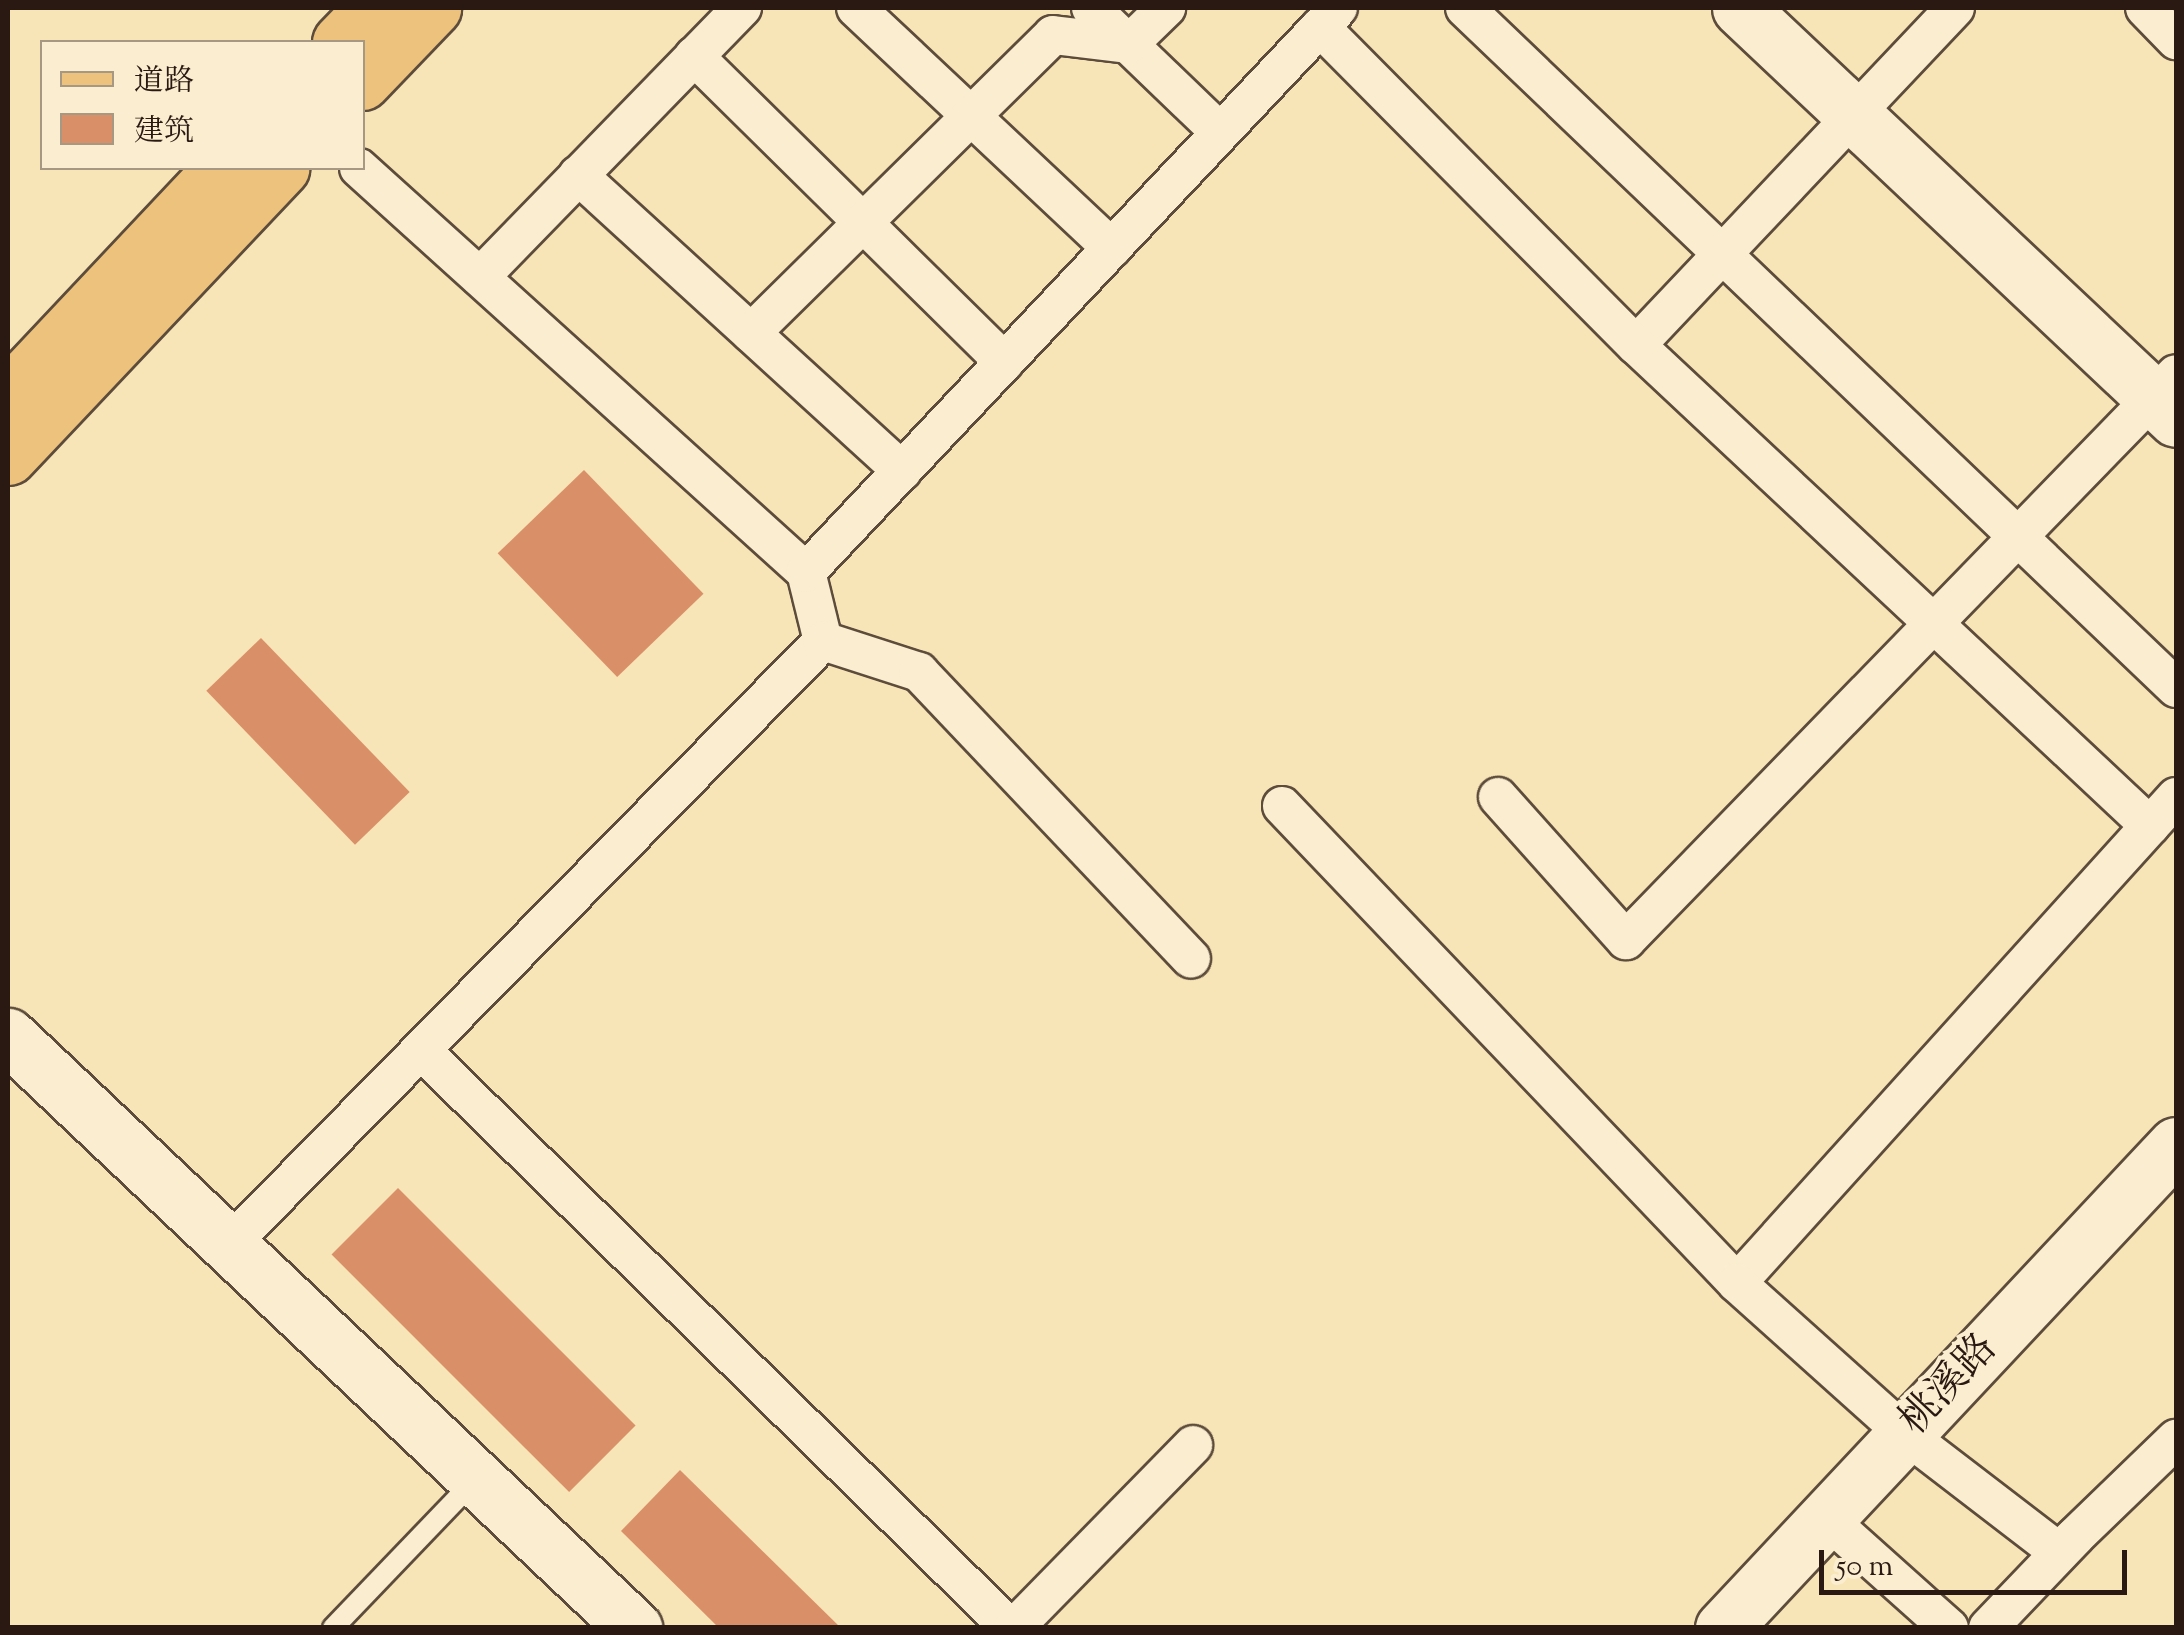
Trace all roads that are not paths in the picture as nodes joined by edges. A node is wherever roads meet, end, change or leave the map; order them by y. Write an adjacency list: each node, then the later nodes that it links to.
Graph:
1 (373, 8): 12 (main road)
2 (433, 8): 16 (main road)
3 (742, 8): 15 (street)
4 (856, 8): 18 (street)
5 (1091, 8): 14 (street)
6 (1166, 8): 14 (street)
7 (1465, 8): 26 (street)
8 (1740, 8): 17 (street)
9 (1955, 8): 17 (street)
10 (2144, 8): 13 (street)
11 (1329, 17): 19 (street); 29 (street)
12 (342, 40)
13 (2176, 40)
14 (1129, 44): 18 (street); 19 (street)
15 (694, 56): 23 (street); 24 (street)
16 (365, 79)
17 (1852, 114): 26 (street); 32 (street)
18 (973, 118): 24 (street); 25 (street)
19 (1220, 132): 25 (street)
20 (220, 170): 31 (main road)
21 (279, 170): 33 (main road)
22 (361, 170): 27 (street)
23 (578, 175): 27 (street); 28 (street)
24 (864, 223): 28 (street); 30 (street)
25 (1112, 248): 30 (street)
26 (1719, 251): 29 (street); 35 (street)
27 (480, 277): 36 (street)
28 (751, 333): 34 (street)
29 (1636, 346): 37 (street)
30 (1004, 362): 34 (street)
31 (8, 395)
32 (2169, 397): 35 (street)
33 (8, 456)
34 (902, 470): 36 (street)
35 (2016, 534): 37 (street); 39 (street)
36 (806, 572): 38 (street)
37 (1934, 619): 41 (street); 43 (street)
38 (823, 641): 44 (street); 46 (street)
39 (2176, 688)
40 (2176, 796): 43 (street)
41 (1498, 797)
42 (1282, 806): 49 (street)
43 (2150, 826): 49 (street)
44 (1191, 959)
45 (8, 1036): 48 (street)
46 (420, 1050): 48 (street); 58 (street)
47 (2176, 1144): 50 (street, 桃溪路)
48 (230, 1244): 53 (street)
49 (1737, 1283): 50 (street)
50 (1905, 1434): 54 (street, 桃溪路); 55 (street)
51 (2176, 1439): 55 (street)
52 (1193, 1444): 58 (street)
53 (478, 1477): 56 (lane); 57 (street)
54 (1826, 1518): 59 (street, 桃溪路); 60 (street)
55 (2076, 1536): 61 (street)
56 (333, 1628)
57 (634, 1628)
58 (1012, 1628)
59 (1723, 1628)
60 (1949, 1628)
61 (1988, 1628)

